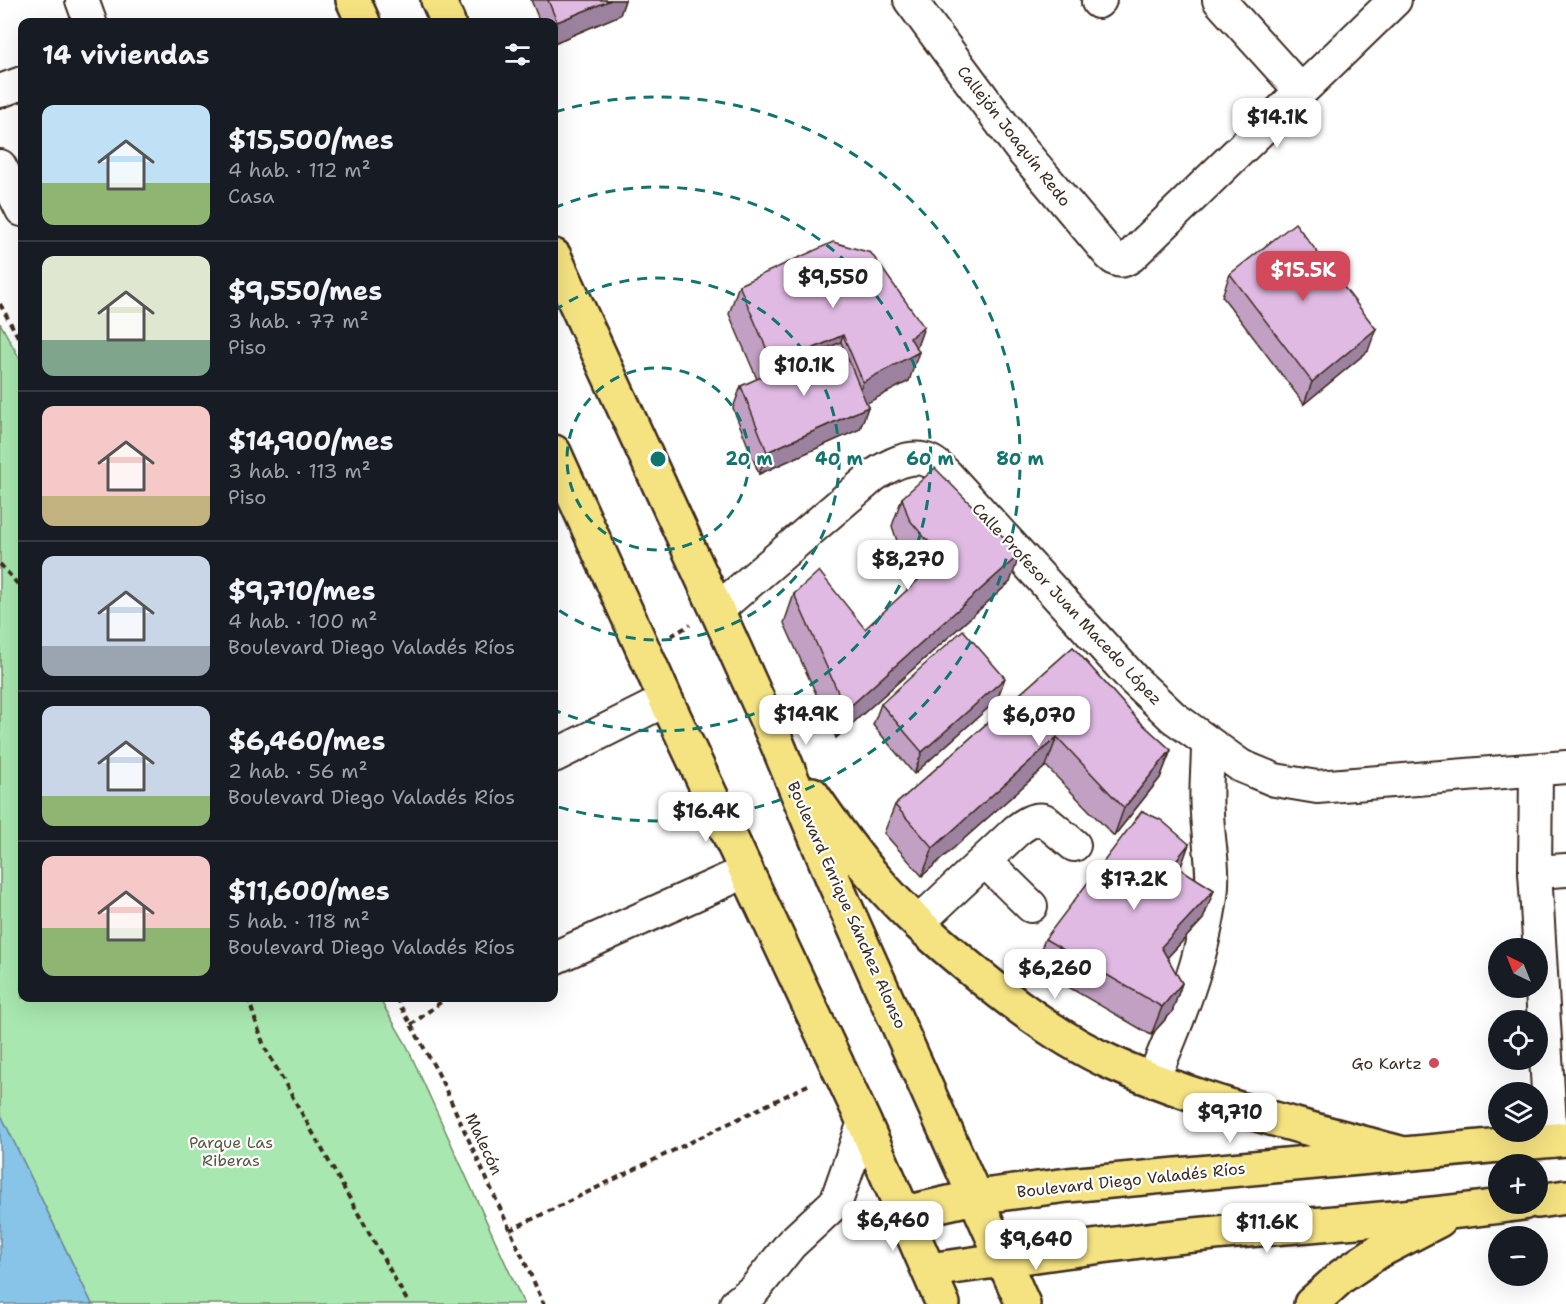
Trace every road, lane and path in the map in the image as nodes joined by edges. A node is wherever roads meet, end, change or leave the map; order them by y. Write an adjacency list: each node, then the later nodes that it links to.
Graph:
1 (81, 0): 7 (street)
2 (353, 0): 8 (main road)
3 (438, 0): 9 (main road)
4 (910, 0): 12 (street, Callejón Joaquín Redo)
5 (1219, 0): 12 (street)
6 (1395, 0): 12 (street)
7 (88, 18)
8 (361, 18)
9 (446, 18)
10 (18, 84): 11 (street)
11 (0, 91)
12 (1301, 91)
13 (9, 167): 14 (street)
14 (18, 197)
15 (558, 265): 21 (main road, Boulevard Enrique Sánchez Alonso)
16 (0, 304): 17 (path)
17 (18, 337)
18 (558, 461): 22 (main road)
19 (0, 564): 20 (path)
20 (18, 584)
21 (717, 610): 22 (path); 24 (main road, Boulevard Enrique Sánchez Alonso); 25 (street, Calle Profesor Juan Macedo López)
22 (645, 651): 23 (main road)
23 (666, 700): 26 (street); 31 (main road)
24 (777, 743): 34 (main road); 45 (main road, Boulevard Enrique Sánchez Alonso)
25 (1208, 744): 27 (street, Calle Profesor Juan Macedo López); 41 (street)
26 (558, 754)
27 (1551, 769): 32 (street)
28 (1074, 845): 29 (street)
29 (985, 861): 33 (street); 34 (street)
30 (1566, 870): 32 (street)
31 (747, 871): 35 (street); 40 (main road)
32 (1534, 872): 43 (street)
33 (1030, 906)
34 (918, 923): 41 (main road)
35 (558, 956)
36 (249, 1002): 54 (path)
37 (398, 1002): 39 (path, Malecón)
38 (441, 1002): 39 (path)
39 (411, 1025): 51 (path, Malecón)
40 (840, 1070): 42 (main road); 51 (path)
41 (1153, 1080): 44 (main road)
42 (864, 1122): 49 (main road); 56 (street)
43 (1558, 1140): 44 (main road, Boulevard Diego Valadés Ríos)
44 (1400, 1153): 45 (main road, Boulevard Diego Valadés Ríos)
45 (975, 1197): 49 (main road, Boulevard Diego Valadés Ríos); 52 (main road, Boulevard Enrique Sánchez Alonso)
46 (1566, 1197): 47 (main road)
47 (1548, 1200)
48 (1488, 1208): 50 (main road)
49 (904, 1213): 53 (main road)
50 (1452, 1213): 52 (main road); 59 (main road)
51 (510, 1230): 55 (path, Malecón)
52 (1003, 1260): 53 (main road); 58 (main road, Boulevard Enrique Sánchez Alonso)
53 (929, 1270): 57 (main road)
54 (409, 1304)
55 (544, 1304)
56 (736, 1304)
57 (943, 1304)
58 (1023, 1304)
59 (1311, 1304)

